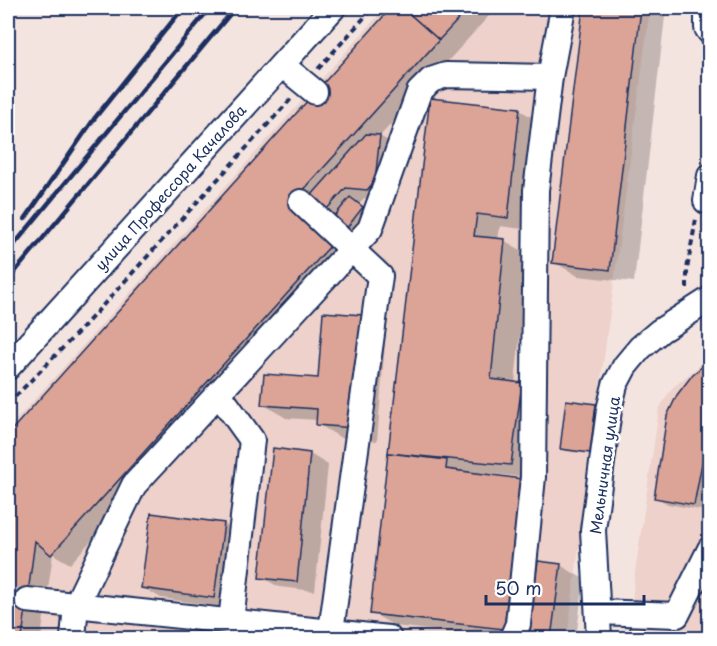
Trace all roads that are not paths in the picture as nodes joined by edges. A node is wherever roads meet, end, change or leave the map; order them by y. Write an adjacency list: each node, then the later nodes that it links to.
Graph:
1 (333, 8): 5 (street, улица Профессора Качалова)
2 (563, 8): 6 (street)
3 (707, 8): 4 (street)
4 (710, 32)
5 (282, 64): 7 (street); 13 (street, улица Профессора Качалова)
6 (550, 77): 11 (street); 23 (street)
7 (310, 88)
8 (710, 176): 9 (street)
9 (706, 201)
10 (301, 202): 11 (street)
11 (352, 249): 14 (street); 20 (street)
12 (710, 299): 18 (street, Мельничная улица)
13 (8, 367)
14 (219, 394): 17 (street); 19 (street)
15 (710, 549): 18 (street)
16 (27, 600): 17 (street)
17 (76, 605): 19 (street); 22 (street)
18 (598, 612): 24 (street, Мельничная улица)
19 (231, 621): 20 (street)
20 (331, 635): 21 (street)
21 (381, 638)
22 (73, 639)
23 (512, 639)
24 (599, 639)

